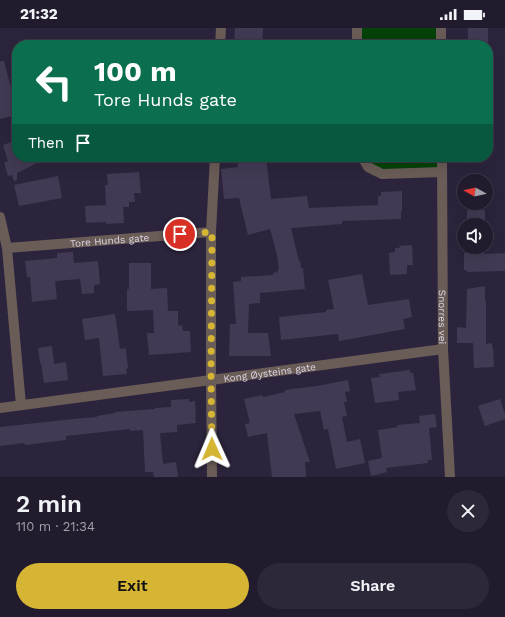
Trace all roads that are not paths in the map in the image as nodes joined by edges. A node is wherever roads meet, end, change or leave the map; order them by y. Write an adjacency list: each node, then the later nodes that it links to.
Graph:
1 (221, 28): 4 (street)
2 (357, 28): 5 (street)
3 (441, 28): 6 (street)
4 (220, 40)
5 (357, 40)
6 (441, 40)
7 (215, 162): 12 (street)
8 (365, 162): 10 (street)
9 (442, 162): 10 (street, Snorres vei)
10 (442, 172): 14 (street, Snorres vei)
11 (0, 217): 13 (street)
12 (212, 232): 13 (street, Tore Hunds gate); 15 (street)
13 (8, 248): 16 (street)
14 (444, 348): 15 (street, Kong Øysteins gate); 19 (street, Snorres vei)
15 (211, 380): 16 (street, Kong Øysteins gate); 18 (street)
16 (21, 405): 17 (street, Kong Øysteins gate)
17 (0, 408)
18 (212, 477)
19 (450, 477)

